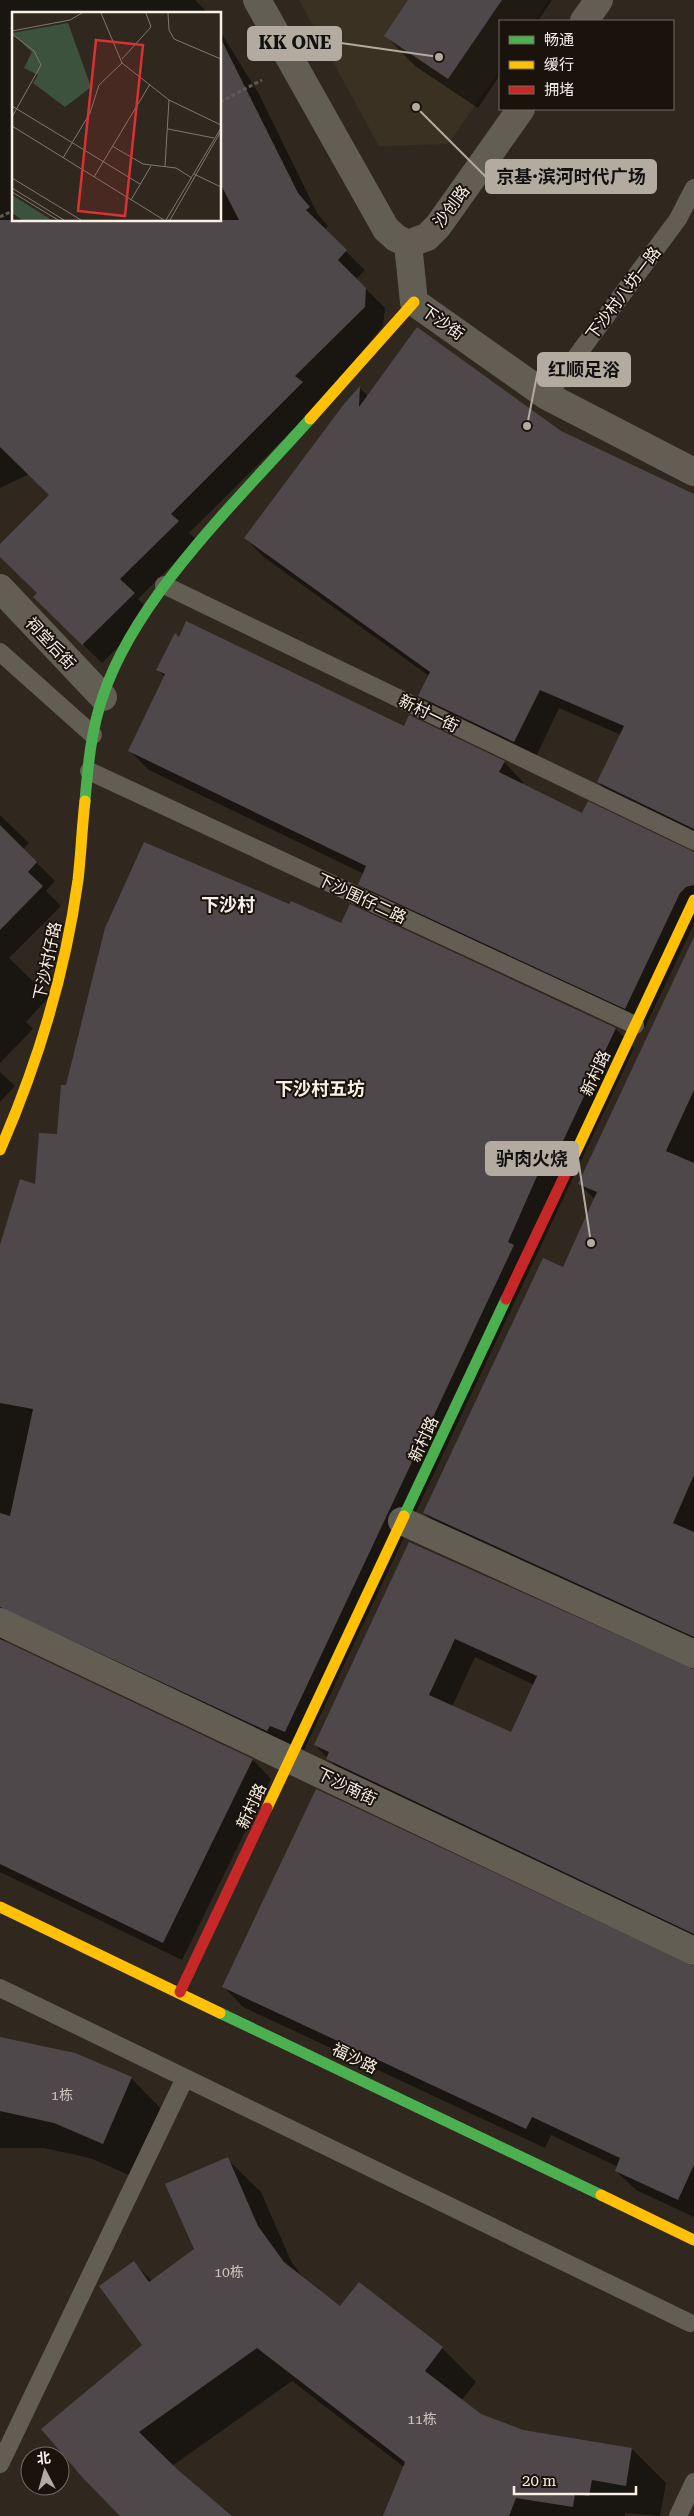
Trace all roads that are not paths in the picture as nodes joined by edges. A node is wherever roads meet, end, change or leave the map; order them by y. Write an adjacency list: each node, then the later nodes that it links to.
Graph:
1 (257, 0): 6 (street)
2 (599, 0): 3 (street)
3 (585, 20)
4 (520, 110): 6 (street, 沙创路)
5 (694, 188): 8 (lane, 下沙村八坊一路)
6 (408, 244): 7 (street, 下沙街)
7 (414, 302): 8 (street, 下沙街); 10 (street, 下沙村仔路)
8 (547, 396): 9 (street, 下沙街)
9 (694, 472)
10 (164, 585): 13 (street, 下沙村仔路); 16 (lane, 新村一街)
11 (0, 588): 13 (street, 祠堂后街)
12 (0, 652): 14 (lane)
13 (103, 697): 14 (street, 下沙村仔路)
14 (93, 735): 15 (street, 下沙村仔路)
15 (90, 771): 18 (lane, 下沙围仔二路); 19 (street, 下沙村仔路)
16 (694, 841)
17 (694, 900): 18 (street, 新村路)
18 (636, 1025): 20 (street, 新村路)
19 (0, 1150)
20 (402, 1521): 22 (street); 23 (street, 新村路)
21 (0, 1622): 23 (street, 下沙南街)
22 (694, 1654)
23 (291, 1759): 25 (street, 下沙南街); 27 (street, 新村路)
24 (0, 1907): 27 (street, 福沙路)
25 (694, 1951)
26 (0, 1988): 28 (lane)
27 (180, 1992): 29 (street, 福沙路)
28 (184, 2078): 30 (lane); 31 (lane)
29 (694, 2240)
30 (690, 2323)
31 (0, 2464)
32 (694, 2482): 33 (lane)
33 (678, 2516)

